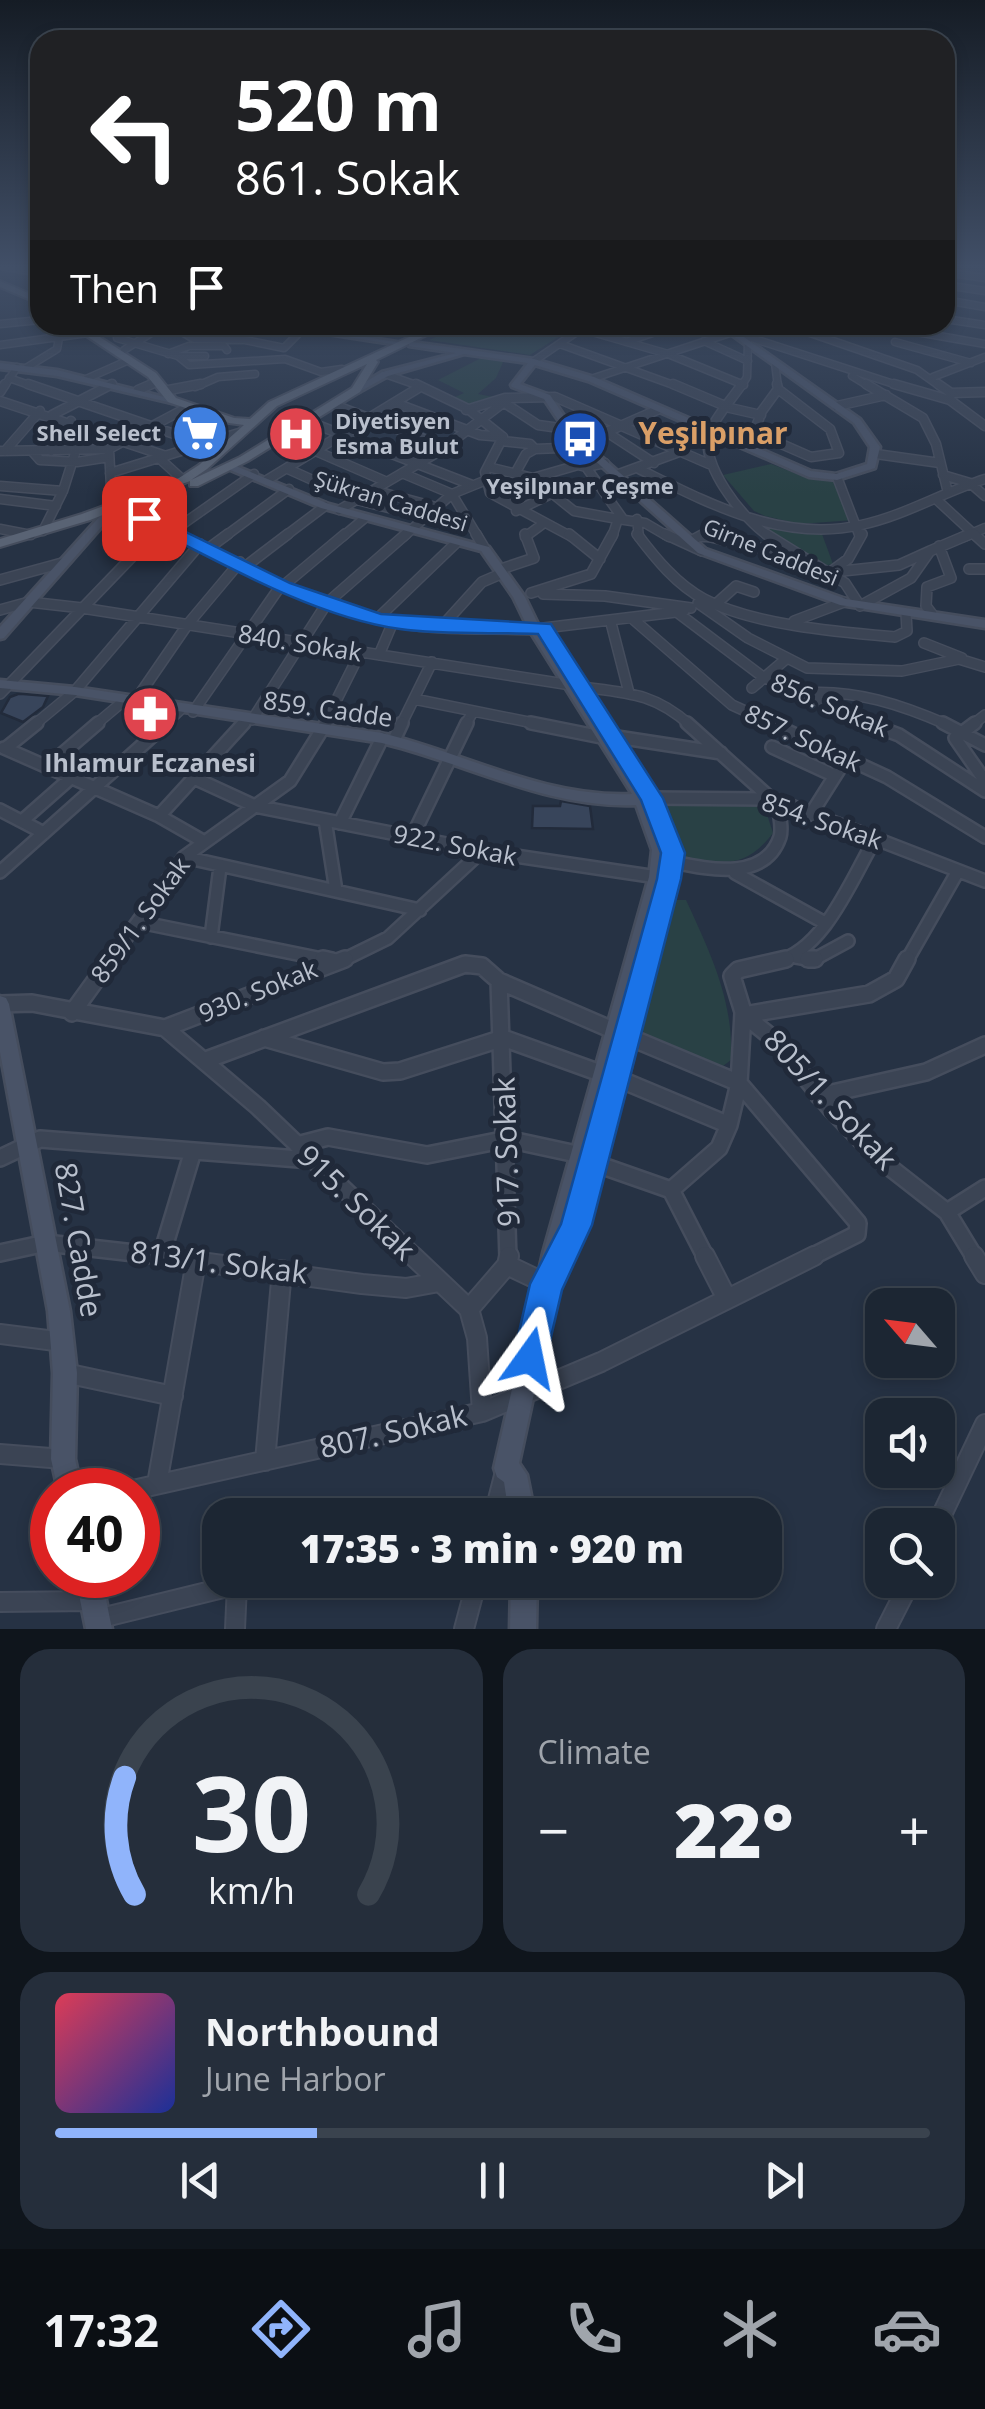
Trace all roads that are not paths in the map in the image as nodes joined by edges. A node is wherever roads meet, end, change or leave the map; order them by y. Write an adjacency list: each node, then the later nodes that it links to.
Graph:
1 (59, 342): 42 (street)
2 (106, 342): 29 (main road)
3 (129, 342): 19 (street)
4 (138, 342): 19 (street)
5 (254, 342): 22 (street)
6 (290, 342): 22 (street)
7 (377, 342): 23 (street)
8 (386, 342): 20 (street)
9 (410, 342): 20 (main road)
10 (427, 342): 20 (main road); 25 (street)
11 (563, 342): 21 (street)
12 (626, 342): 27 (street)
13 (701, 342): 27 (street)
14 (706, 342): 35 (street)
15 (768, 342): 43 (street)
16 (839, 342): 28 (street)
17 (894, 342): 28 (street); 38 (street)
18 (748, 343): 35 (street); 37 (street)
19 (135, 344): 26 (street); 29 (street)
20 (406, 344): 23 (main road); 36 (main road)
21 (560, 344): 34 (street); 41 (street)
22 (284, 348): 33 (street)
23 (387, 349): 47 (main road)
24 (227, 350): 26 (street)
25 (452, 352): 34 (street); 48 (street)
26 (168, 354): 30 (street)
27 (668, 354): 41 (street); 57 (street)
28 (875, 354): 51 (street)
29 (126, 355): 52 (street); 54 (main road); 64 (main road)
30 (178, 356): 31 (street); 39 (street)
31 (205, 356)
32 (985, 357): 38 (street)
33 (286, 358): 39 (street); 47 (street)
34 (534, 361): 53 (street); 56 (street)
35 (748, 361): 57 (street)
36 (373, 362): 61 (main road); 82 (main road)
37 (774, 363): 62 (street); 74 (street)
38 (972, 363): 44 (street)
39 (225, 364): 49 (street)
40 (0, 366): 42 (street)
41 (630, 366): 53 (street); 75 (street)
42 (21, 367): 50 (street); 52 (street)
43 (845, 370): 65 (street); 67 (street)
44 (959, 370): 45 (street); 51 (street)
45 (979, 370)
46 (255, 374): 49 (street)
47 (323, 374): 82 (main road)
48 (393, 374): 58 (street); 61 (street)
49 (218, 377): 64 (street)
50 (8, 378): 59 (street); 69 (street)
51 (933, 378): 67 (street)
52 (86, 379): 55 (street)
53 (591, 379): 77 (street)
54 (157, 382): 60 (street); 64 (main road)
55 (112, 384): 60 (street); 69 (street)
56 (515, 385): 66 (street); 70 (street)
57 (744, 385): 75 (street)
58 (420, 387): 71 (street); 76 (street)
59 (1, 388)
60 (138, 390): 64 (street)
61 (356, 390): 72 (main road)
62 (778, 390): 79 (street); 111 (street)
63 (985, 392): 67 (street)
64 (171, 395): 73 (main road)
65 (888, 395): 74 (street); 117 (street)
66 (548, 397): 70 (street); 87 (street); 92 (street, Girne Caddesi)
67 (951, 397): 88 (street)
68 (0, 400): 78 (street)
69 (82, 400): 80 (street); 86 (street)
70 (503, 400): 76 (street); 81 (street); 92 (street)
71 (395, 404): 83 (street); 90 (street)
72 (334, 405): 83 (street); 85 (main road)
73 (190, 406): 82 (main road); 86 (street); 89 (main road)
74 (837, 406): 109 (street)
75 (730, 408): 79 (street); 93 (street)
76 (466, 410): 81 (street)
77 (657, 410): 87 (street); 93 (street)
78 (40, 411): 80 (street); 102 (street)
79 (761, 414): 111 (street)
80 (52, 415): 84 (street)
81 (483, 418): 90 (street); 95 (street)
82 (256, 419): 89 (main road); 108 (main road)
83 (371, 419): 94 (street); 98 (street)
84 (71, 421): 96 (street); 104 (street)
85 (307, 421): 94 (street); 108 (main road)
86 (153, 424): 96 (street); 97 (street)
87 (622, 426): 91 (street); 106 (street)
88 (985, 426)
89 (236, 427): 97 (street); 110 (main road)
90 (468, 431): 95 (street); 98 (street)
91 (605, 431): 92 (street); 116 (street)
92 (570, 433): 99 (street, Girne Caddesi)
93 (710, 433): 119 (street); 125 (street)
94 (344, 435): 105 (street); 118 (street)
95 (502, 439): 100 (street); 121 (street)
96 (122, 440): 107 (street); 112 (street)
97 (209, 442): 110 (street); 112 (street)
98 (445, 447): 118 (street)
99 (585, 447): 100 (street); 115 (street, Girne Caddesi)
100 (535, 449): 126 (street)
101 (76, 450): 104 (street); 107 (street); 114 (street)
102 (5, 451): 103 (street); 113 (street)
103 (32, 451): 104 (street); 114 (street)
104 (51, 451)
105 (318, 452): 124 (street); 138 (street)
106 (679, 452): 116 (street); 119 (street)
107 (109, 453): 114 (street); 127 (street)
108 (246, 454): 110 (main road); 120 (main road)
109 (876, 454): 117 (street); 132 (street)
110 (216, 455): 120 (main road); 133 (main road)
111 (811, 456): 125 (street)
112 (162, 457): 127 (street); 133 (street)
113 (0, 461)
114 (72, 462): 144 (street)
115 (605, 462): 122 (street); 130 (street, Girne Caddesi)
116 (654, 463): 123 (street)
117 (940, 463): 131 (street)
118 (418, 464): 128 (street); 140 (street)
119 (709, 464): 162 (street)
120 (231, 467): 129 (street, Şükran Caddesi); 133 (main road)
121 (488, 467): 126 (street); 137 (street)
122 (586, 467): 134 (street); 160 (street)
123 (639, 468): 130 (street); 162 (street)
124 (288, 469): 136 (street); 150 (street)
125 (798, 471): 132 (street)
126 (516, 472): 134 (street)
127 (110, 473): 156 (street)
128 (402, 473): 138 (street); 146 (street)
129 (254, 474): 136 (street, Şükran Caddesi); 165 (street)
130 (619, 474): 172 (street, Girne Caddesi)
131 (943, 475): 139 (street); 145 (street)
132 (838, 477): 164 (street)
133 (192, 478): 156 (main road)
134 (533, 478): 147 (street)
135 (985, 479): 139 (street)
136 (267, 480): 142 (street, Şükran Caddesi)
137 (484, 480): 140 (street); 157 (street)
138 (387, 482): 143 (street)
139 (970, 483): 145 (street); 148 (street)
140 (472, 485): 146 (street)
141 (0, 486): 144 (street)
142 (288, 489): 153 (street, Şükran Caddesi); 175 (street)
143 (373, 490): 150 (street); 154 (street)
144 (63, 491): 152 (street)
145 (948, 492): 151 (street)
146 (452, 494): 154 (street); 177 (street)
147 (552, 494): 157 (street); 160 (street)
148 (985, 496)
149 (0, 499): 152 (street)
150 (356, 500): 155 (street); 158 (street)
151 (937, 500): 164 (street); 170 (street)
152 (56, 506): 171 (street)
153 (326, 506): 155 (street, Şükran Caddesi); 183 (street)
154 (436, 507): 158 (street)
155 (339, 510): 159 (street, Şükran Caddesi)
156 (114, 511): 165 (street); 168 (main road); 171 (main road)
157 (516, 511): 163 (street)
158 (424, 517): 169 (street)
159 (365, 518): 169 (street, Şükran Caddesi); 189 (street)
160 (621, 519): 161 (street); 181 (street)
161 (637, 519): 180 (street); 196 (street)
162 (750, 520): 164 (street); 178 (street)
163 (544, 523): 181 (street); 186 (street)
164 (862, 525): 187 (street)
165 (168, 528): 175 (street); 198 (street)
166 (985, 528): 170 (street)
167 (0, 529): 171 (street)
168 (84, 530): 176 (main road); 182 (street)
169 (408, 531): 173 (street, Şükran Caddesi); 195 (street)
170 (974, 532): 174 (street); 179 (street)
171 (37, 533): 176 (main road)
172 (690, 542): 178 (street); 180 (street, Girne Caddesi)
173 (456, 544): 177 (street, Şükran Caddesi); 204 (street)
174 (985, 544)
175 (204, 546): 183 (street); 203 (street)
176 (0, 547)
177 (485, 549): 186 (street)
178 (786, 549): 187 (street)
179 (934, 549): 187 (street); 197 (street); 202 (street)
180 (702, 550): 193 (street, Girne Caddesi)
181 (600, 559): 191 (street)
182 (62, 563): 188 (street); 192 (street)
183 (243, 564): 189 (street); 209 (street)
184 (985, 569): 185 (street)
185 (969, 570)
186 (502, 571): 191 (street); 211 (street)
187 (830, 572): 197 (street)
188 (0, 580)
189 (284, 586): 195 (street); 213 (street)
190 (754, 592): 194 (street)
191 (525, 595): 196 (street); 212 (street)
192 (29, 602): 198 (street, 840. Sokak); 199 (street); 214 (street)
193 (844, 602): 197 (street, Girne Caddesi); 208 (street)
194 (717, 603): 196 (street); 208 (street)
195 (326, 604): 204 (street); 216 (street)
196 (698, 604): 200 (street); 219 (street)
197 (860, 606): 201 (street, Girne Caddesi)
198 (82, 608): 203 (street, 840. Sokak); 225 (street)
199 (0, 610)
200 (678, 613): 205 (street); 223 (street, 856. Sokak)
201 (906, 613): 202 (street, Girne Caddesi); 208 (street)
202 (932, 614): 210 (street, Girne Caddesi)
203 (136, 616): 209 (street, 840. Sokak); 227 (street)
204 (377, 618): 206 (street)
205 (634, 620): 207 (street); 245 (street, 857. Sokak)
206 (393, 622): 211 (street); 218 (street)
207 (611, 622): 212 (street); 228 (street)
208 (790, 623)
209 (188, 624): 213 (street, 840. Sokak); 231 (street)
210 (985, 624)
211 (443, 625): 212 (street)
212 (540, 629): 224 (street)
213 (247, 634): 216 (street, 840. Sokak); 232 (street)
214 (0, 636)
215 (924, 642): 220 (street)
216 (302, 643): 217 (street, 840. Sokak); 235 (street)
217 (360, 653): 218 (street, 840. Sokak); 236 (street, 859/1. Sokak)
218 (379, 655): 221 (street, 840. Sokak)
219 (786, 659): 220 (street); 223 (street)
220 (964, 660): 222 (street)
221 (432, 662): 224 (street, 840. Sokak); 230 (street)
222 (985, 667)
223 (763, 676): 226 (street); 229 (street, 856. Sokak)
224 (576, 686): 228 (street, 840. Sokak); 238 (street)
225 (4, 687): 227 (street, 859. Cadde)
226 (752, 688)
227 (75, 690): 231 (street, 859. Cadde); 241 (street)
228 (628, 693): 243 (street, 840. Sokak)
229 (804, 693): 237 (street); 252 (street, 856. Sokak)
230 (414, 699): 233 (street); 239 (street)
231 (130, 700): 232 (street, 859. Cadde); 246 (street)
232 (186, 711): 235 (street, 859. Cadde); 251 (street)
233 (473, 712): 238 (street); 244 (street)
234 (984, 718): 237 (street)
235 (250, 720): 236 (street, 859. Cadde); 249 (street)
236 (320, 729): 239 (street, 859. Cadde); 255 (street, 859/1. Sokak)
237 (964, 732): 240 (street); 250 (street)
238 (612, 738): 243 (street); 253 (street)
239 (388, 739): 244 (street, 859. Cadde); 261 (street)
240 (985, 745)
241 (3, 747): 246 (street)
242 (772, 747): 248 (street)
243 (723, 754): 254 (street, 840. Sokak)
244 (450, 756): 253 (street, 859. Cadde); 263 (street)
245 (847, 757): 248 (street); 265 (street, 857. Sokak)
246 (48, 766): 247 (street)
247 (73, 776): 251 (street); 260 (street)
248 (835, 776): 257 (street)
249 (194, 778): 255 (street, 922. Sokak); 258 (street)
250 (985, 781)
251 (98, 788): 258 (street); 262 (street)
252 (985, 791)
253 (648, 799): 254 (street, 854. Sokak); 272 (street)
254 (773, 799): 257 (street, 854. Sokak); 273 (street)
255 (255, 806): 259 (street, 922. Sokak); 266 (street, 859/1. Sokak)
256 (0, 810): 260 (street)
257 (811, 814): 264 (street, 854. Sokak)
258 (159, 816): 266 (street)
259 (325, 820): 261 (street, 922. Sokak); 275 (street)
260 (22, 821): 262 (street)
261 (340, 823): 263 (street, 922. Sokak)
262 (44, 834): 271 (street)
263 (412, 837): 267 (street, 922. Sokak)
264 (875, 838): 270 (street, 854. Sokak); 278 (street)
265 (985, 838)
266 (201, 840): 268 (street, 859/1. Sokak)
267 (482, 852): 272 (street, 922. Sokak); 276 (street, 930. Sokak)
268 (184, 857): 269 (street); 277 (street, 859/1. Sokak)
269 (220, 866): 275 (street); 279 (street)
270 (958, 871): 274 (street, 854. Sokak); 286 (street)
271 (0, 872)
272 (666, 873): 273 (street); 288 (street)
273 (735, 873): 278 (street)
274 (985, 881)
275 (336, 891): 276 (street)
276 (420, 910): 282 (street, 930. Sokak)
277 (140, 922): 279 (street); 285 (street, 859/1. Sokak)
278 (825, 923): 281 (street)
279 (211, 937): 282 (street)
280 (848, 940): 281 (street)
281 (796, 958): 286 (street, 805/1. Sokak)
282 (332, 961): 287 (street, 930. Sokak)
283 (499, 981): 288 (street); 289 (street); 290 (street, 917. Sokak)
284 (0, 1004): 285 (street); 293 (street, 827. Cadde)
285 (72, 1012): 287 (street)
286 (744, 1014): 295 (street); 296 (street, 805/1. Sokak)
287 (165, 1028): 292 (street, 915. Sokak)
288 (622, 1034): 294 (street); 295 (street)
289 (264, 1038): 290 (street); 292 (street)
290 (503, 1038): 294 (street); 298 (street, 917. Sokak)
291 (985, 1045): 296 (street)
292 (206, 1060): 300 (street, 915. Sokak)
293 (7, 1075): 299 (street, 827. Cadde)
294 (611, 1077): 297 (street); 303 (street)
295 (739, 1083): 297 (street); 317 (street, 807. Sokak)
296 (819, 1096): 307 (street, 805/1. Sokak)
297 (729, 1125): 306 (street)
298 (507, 1139): 300 (street); 303 (street); 312 (street, 917. Sokak)
299 (27, 1142): 301 (street); 302 (street); 308 (street, 827. Cadde)
300 (297, 1145): 304 (street, 915. Sokak)
301 (194, 1151): 304 (street); 310 (street)
302 (0, 1158)
303 (588, 1159): 306 (street); 316 (street)
304 (311, 1160): 315 (street, 915. Sokak)
305 (985, 1188): 307 (street)
306 (672, 1190): 317 (street)
307 (947, 1212): 314 (street)
308 (46, 1243): 309 (street, 813/1. Sokak); 310 (street, 813/1. Sokak); 320 (street, 827. Cadde)
309 (0, 1253)
310 (160, 1257): 311 (street, 813/1. Sokak)
311 (196, 1261): 313 (street, 813/1. Sokak); 322 (street)
312 (506, 1264): 316 (street); 318 (street)
313 (282, 1270): 315 (street, 813/1. Sokak); 328 (street)
314 (985, 1274)
315 (439, 1282): 318 (street, 915. Sokak)
316 (547, 1284): 323 (street)
317 (727, 1299): 323 (street, 807. Sokak)
318 (469, 1309): 324 (street)
319 (0, 1334): 320 (street)
320 (63, 1342): 321 (street, 827. Cadde)
321 (65, 1373): 322 (street); 327 (street, 827. Cadde)
322 (172, 1396): 330 (street)
323 (522, 1396): 324 (street, 807. Sokak); 331 (street)
324 (482, 1412): 328 (street, 807. Sokak)
325 (985, 1424): 335 (street)
326 (0, 1454): 327 (street)
327 (64, 1458): 329 (street, 827. Cadde)
328 (265, 1461): 332 (street, 807. Sokak)
329 (66, 1468)
330 (160, 1468)
331 (506, 1468): 333 (street); 334 (street)
332 (160, 1483)
333 (498, 1498)
334 (519, 1498)
335 (946, 1508)
336 (202, 1589): 342 (street)
337 (242, 1598): 343 (street)
338 (472, 1598): 344 (street)
339 (524, 1598): 345 (street)
340 (902, 1598): 346 (street)
341 (0, 1602): 342 (street)
342 (94, 1606)
343 (235, 1629)
344 (464, 1629)
345 (523, 1629)
346 (886, 1629)

